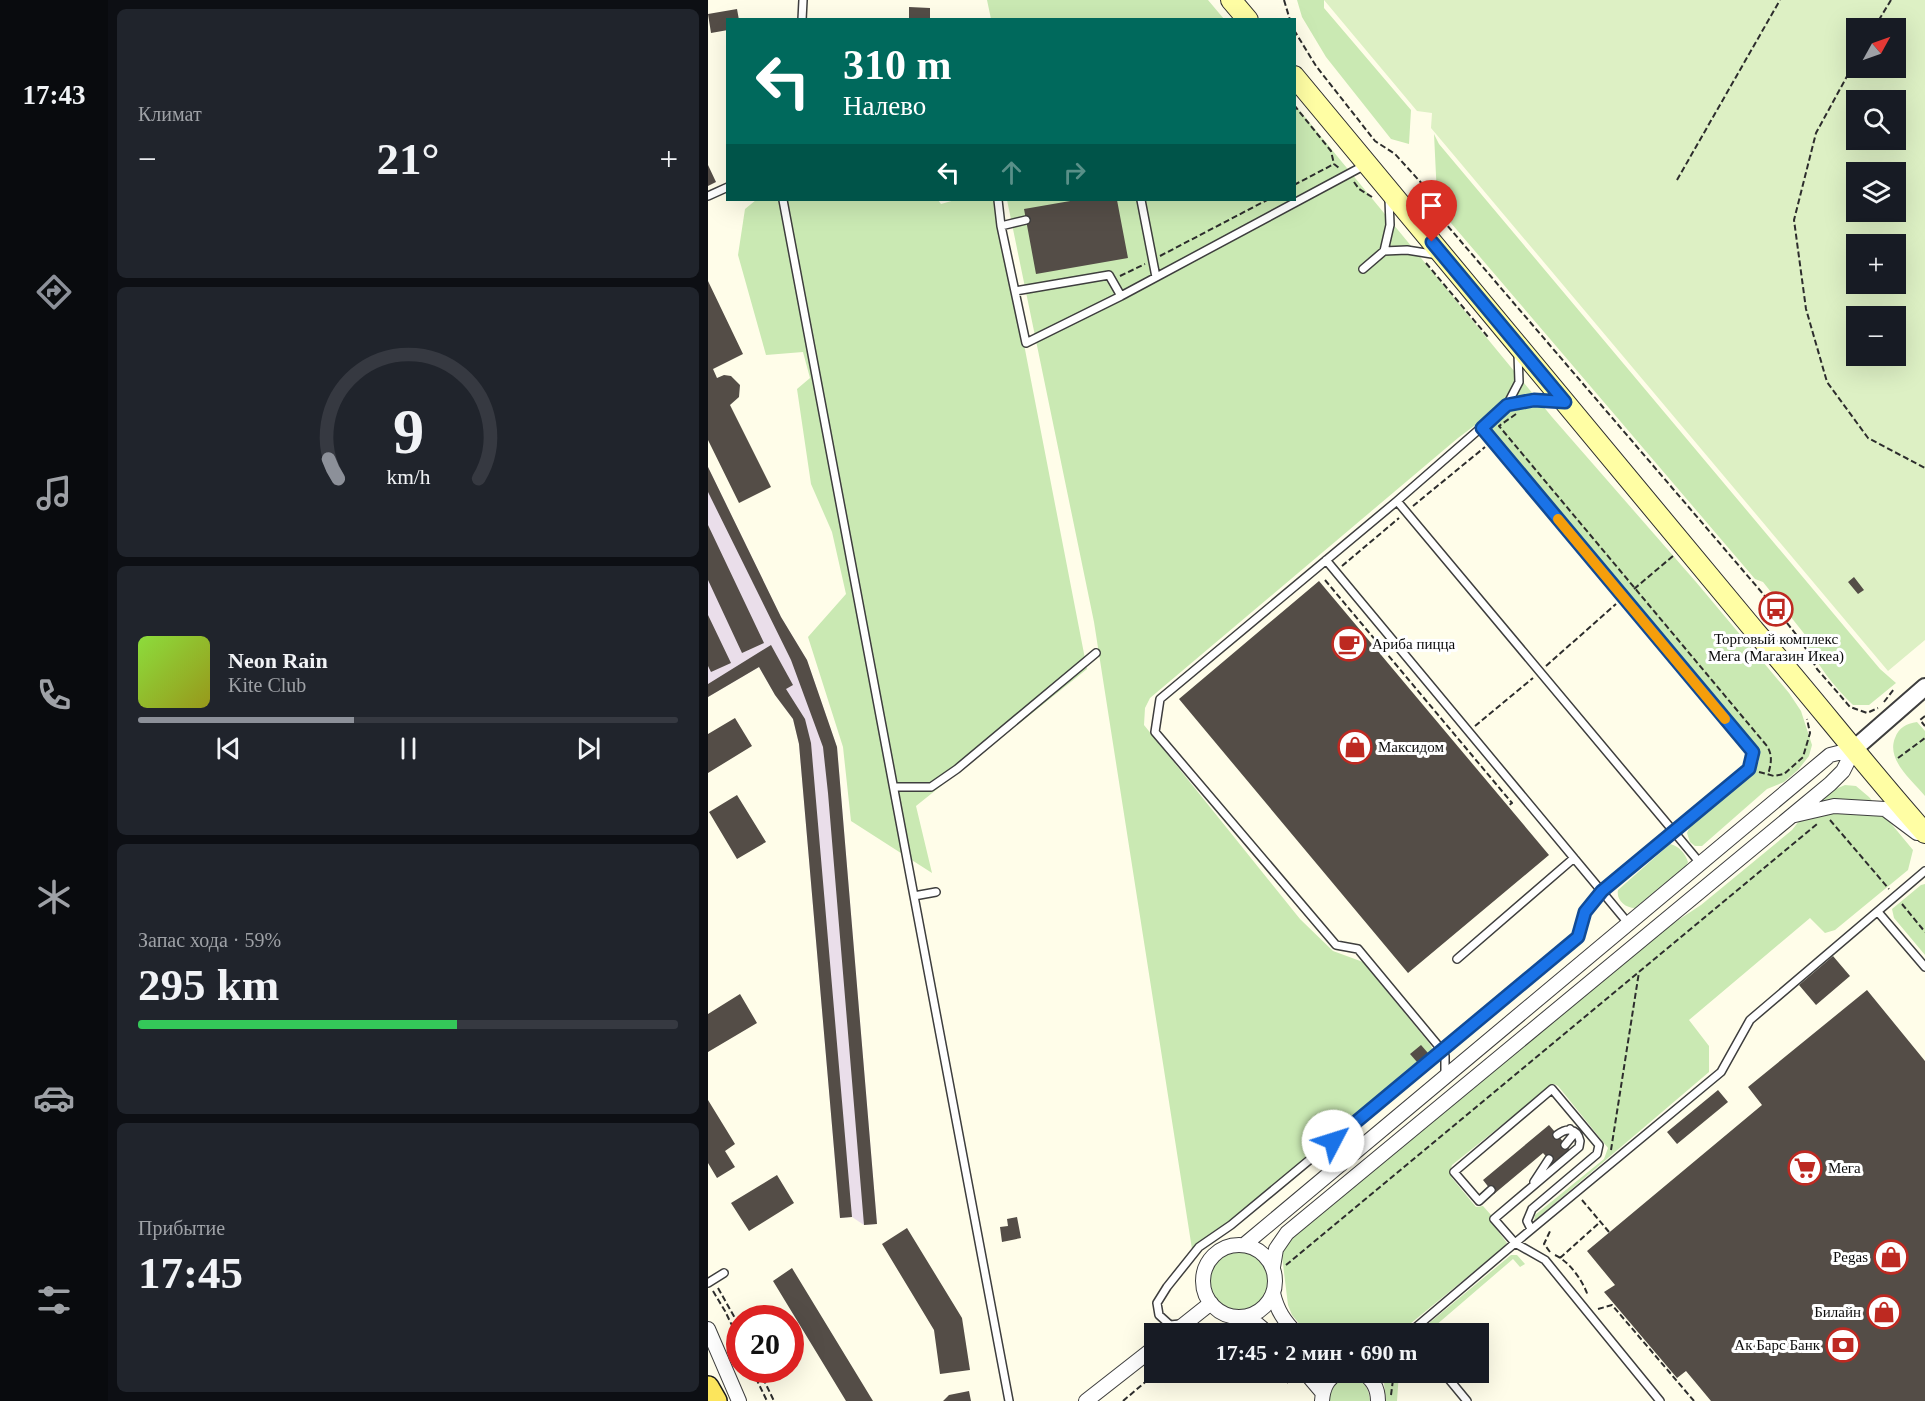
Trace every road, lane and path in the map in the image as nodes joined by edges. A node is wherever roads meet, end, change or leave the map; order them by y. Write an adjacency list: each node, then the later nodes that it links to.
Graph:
1 (803, 0): 5 (lane)
2 (1284, 0): 6 (path)
3 (1780, 0): 15 (path)
4 (1891, 0): 7 (path)
5 (802, 18)
6 (1289, 18)
7 (1880, 18)
8 (1296, 33): 55 (path)
9 (1296, 77): 13 (main road)
10 (1846, 78): 42 (path)
11 (1296, 107): 12 (path)
12 (1334, 164): 14 (path); 16 (path)
13 (1367, 164): 14 (lane); 19 (main road)
14 (1348, 174): 19 (path); 31 (lane)
15 (1677, 180)
16 (1296, 184)
17 (726, 188): 18 (lane)
18 (708, 196)
19 (1383, 197): 27 (lane); 28 (main road)
20 (783, 201): 65 (lane)
21 (999, 201): 25 (lane)
22 (1141, 201): 29 (lane)
23 (1265, 201): 29 (path)
24 (1026, 220): 25 (lane)
25 (1001, 226): 33 (lane)
26 (1407, 250): 27 (lane); 28 (lane); 35 (path)
27 (1384, 251): 30 (lane)
28 (1444, 256): 36 (main road)
29 (1152, 260): 31 (lane); 32 (path)
30 (1363, 269)
31 (1156, 277): 34 (lane)
32 (1112, 280): 33 (lane); 34 (lane)
33 (1015, 291): 34 (lane)
34 (1121, 296)
35 (1489, 338)
36 (1518, 345): 37 (main road); 38 (lane)
37 (1565, 402): 38 (lane); 61 (main road)
38 (1507, 405): 40 (lane)
39 (1521, 411): 50 (path)
40 (1482, 428): 43 (lane); 51 (lane)
41 (1485, 447): 44 (path)
42 (1925, 468)
43 (1396, 501): 47 (lane); 53 (lane)
44 (1412, 507)
45 (1399, 518): 48 (path)
46 (1676, 554): 50 (path)
47 (1326, 560): 59 (lane); 86 (lane)
48 (1340, 567)
49 (1325, 580): 66 (path)
50 (1634, 588): 51 (path); 64 (path)
51 (1624, 597): 53 (path); 63 (lane)
52 (1096, 653): 65 (lane)
53 (1540, 672): 59 (path); 70 (lane)
54 (1925, 687): 61 (street)
55 (1894, 689)
56 (1804, 712): 64 (path)
57 (1925, 716): 58 (path)
58 (1925, 726)
59 (1468, 731): 73 (lane)
60 (1925, 738): 62 (path)
61 (1854, 749): 68 (street); 71 (main road); 74 (street)
62 (1898, 758)
63 (1749, 769): 64 (path); 70 (lane)
64 (1768, 775)
65 (894, 788): 78 (lane)
66 (1508, 806)
67 (1834, 815): 79 (path)
68 (1790, 816): 72 (street); 103 (street)
69 (1817, 824): 85 (path)
70 (1674, 832): 74 (lane); 76 (lane)
71 (1925, 833)
72 (1925, 839)
73 (1574, 858): 76 (lane); 83 (lane)
74 (1700, 863): 81 (street)
75 (1925, 871): 79 (lane)
76 (1602, 891): 81 (lane); 86 (lane)
77 (936, 892): 78 (lane)
78 (914, 896): 135 (lane)
79 (1896, 897): 80 (lane); 82 (path)
80 (1878, 912): 84 (lane); 92 (lane)
81 (1628, 922): 87 (street)
82 (1925, 932)
83 (1457, 959)
84 (1925, 967)
85 (1639, 971): 92 (path); 103 (path)
86 (1441, 1049): 87 (lane); 113 (lane)
87 (1445, 1079): 101 (street)
88 (1570, 1129): 89 (lane); 90 (lane); 93 (lane)
89 (1557, 1135)
90 (1565, 1145)
91 (1549, 1159): 93 (lane)
92 (1609, 1165): 95 (lane)
93 (1529, 1189): 100 (lane)
94 (1491, 1190): 98 (lane)
95 (1575, 1192): 96 (path); 98 (lane)
96 (1600, 1222): 99 (path); 102 (path)
97 (1551, 1228): 102 (path)
98 (1531, 1229): 100 (lane)
99 (1609, 1232)
100 (1515, 1243): 117 (lane); 140 (lane)
101 (1244, 1245): 103 (street); 108 (street)
102 (1560, 1258): 107 (path)
103 (1279, 1267): 106 (street)
104 (723, 1274): 105 (lane)
105 (710, 1282): 109 (path); 111 (path)
106 (1273, 1293): 112 (street); 116 (street)
107 (1589, 1300)
108 (1211, 1303): 112 (street); 114 (street)
109 (729, 1305)
110 (1597, 1309): 141 (path)
111 (726, 1313)
112 (1240, 1317): 115 (street)
113 (1168, 1323)
114 (1185, 1323)
115 (1255, 1323)
116 (1287, 1323)
117 (1421, 1323)
118 (708, 1329): 132 (street)
119 (1144, 1356): 136 (street)
120 (758, 1383): 133 (path)
121 (765, 1383): 134 (path)
122 (1145, 1383): 137 (path)
123 (1312, 1383): 129 (street)
124 (1327, 1383): 129 (street)
125 (1374, 1383): 138 (street)
126 (1393, 1383): 130 (path)
127 (1452, 1383): 139 (lane)
128 (708, 1387): 131 (main road)
129 (1322, 1397)
130 (1391, 1400)
131 (716, 1401)
132 (739, 1401)
133 (767, 1401)
134 (774, 1401)
135 (1008, 1401)
136 (1086, 1401)
137 (1123, 1401)
138 (1378, 1401)
139 (1467, 1401)
140 (1660, 1401)
141 (1694, 1401)

